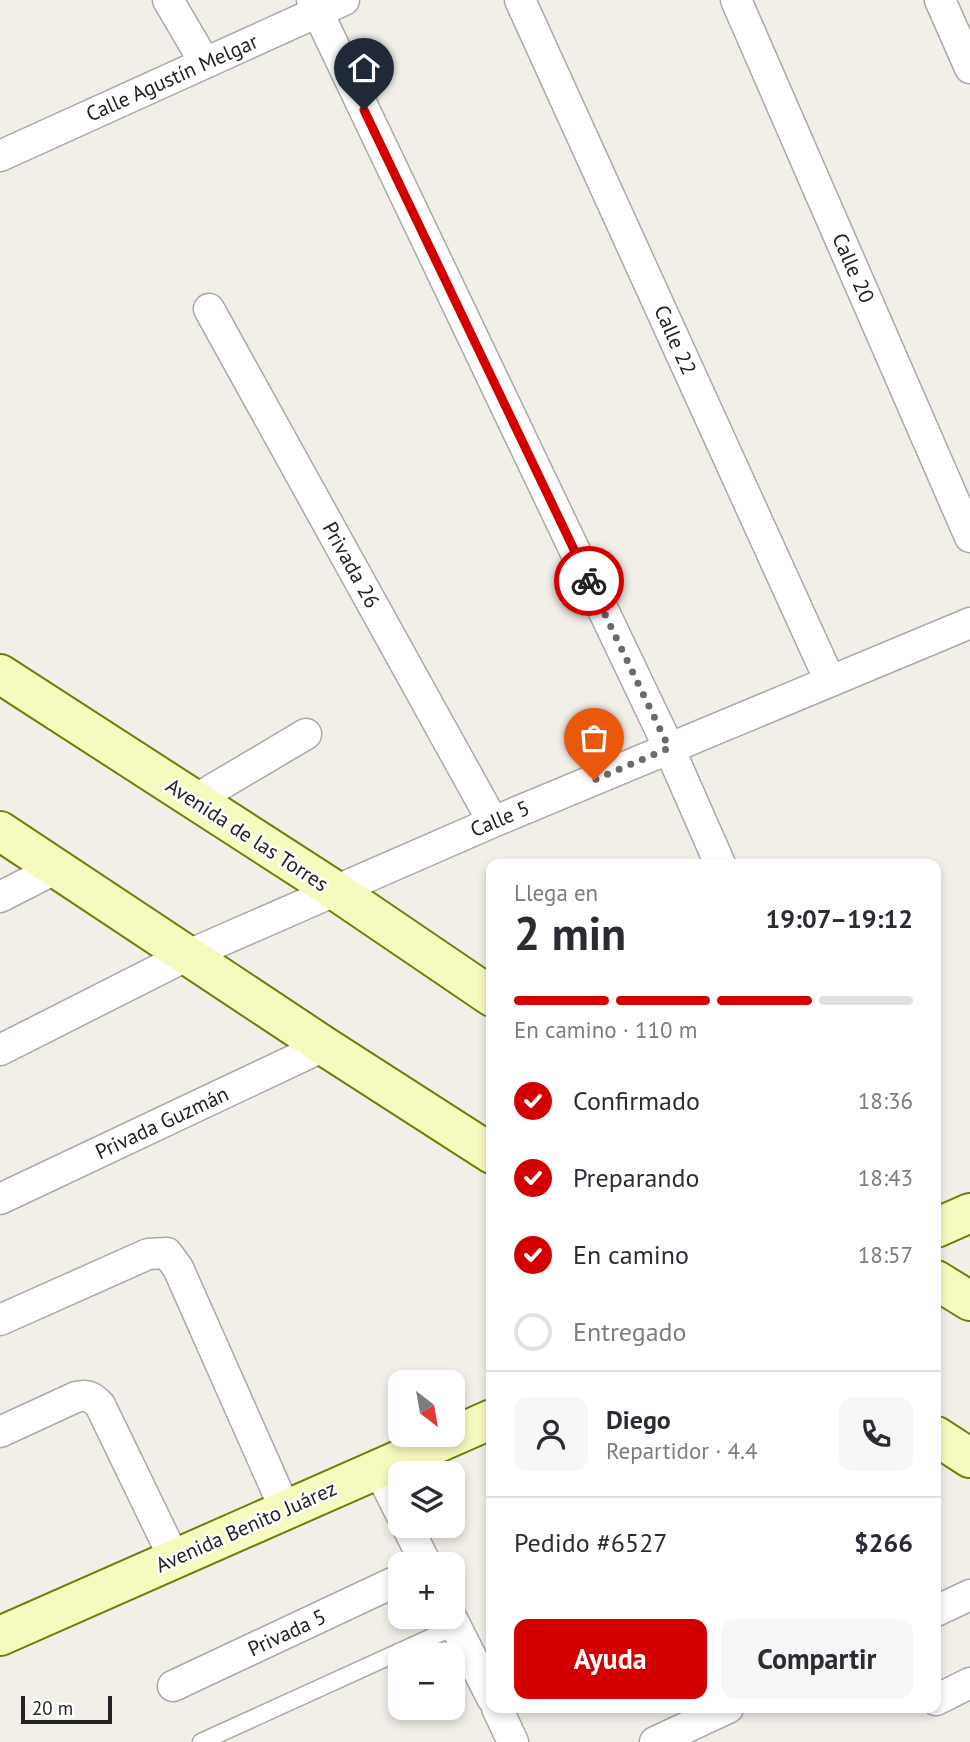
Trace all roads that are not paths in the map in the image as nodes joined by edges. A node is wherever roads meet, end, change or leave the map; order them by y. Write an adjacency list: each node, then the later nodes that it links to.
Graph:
1 (167, 0): 7 (street)
2 (344, 0): 6 (street, Calle Agustín Melgar)
3 (520, 0): 14 (street, Calle 22)
4 (736, 0): 11 (street, Calle 20)
5 (940, 0): 8 (street)
6 (314, 6): 7 (street, Calle Agustín Melgar); 16 (street)
7 (205, 63): 9 (street, Calle Agustín Melgar)
8 (970, 68)
9 (0, 156)
10 (209, 309): 18 (street, Privada 26)
11 (970, 537)
12 (970, 622): 14 (street, Calle 5)
13 (0, 674): 17 (main road, Avenida de las Torres)
14 (830, 681): 16 (street, Calle 5)
15 (306, 734): 17 (street)
16 (669, 748): 18 (street, Calle 5); 20 (street)
17 (193, 801): 22 (main road, Avenida de las Torres)
18 (494, 821): 22 (street, Calle 5)
19 (0, 831): 21 (main road)
20 (718, 859)
21 (55, 869): 23 (street); 24 (main road)
22 (336, 891): 24 (street, Calle 5); 25 (main road, Avenida de las Torres)
23 (0, 897)
24 (186, 956): 26 (main road); 27 (street, Calle 5)
25 (486, 994)
26 (324, 1046): 28 (main road); 29 (street, Privada Guzmán)
27 (0, 1050)
28 (486, 1150)
29 (0, 1199)
30 (970, 1213): 31 (main road)
31 (941, 1226)
32 (941, 1283): 33 (main road)
33 (970, 1301)
34 (0, 1320): 41 (street)
35 (486, 1422): 39 (main road, Avenida Benito Juárez)
36 (0, 1432): 42 (street)
37 (941, 1439): 38 (main road)
38 (970, 1458)
39 (378, 1468): 40 (street); 41 (main road, Avenida Benito Juárez)
40 (388, 1488)
41 (285, 1509): 42 (main road, Avenida Benito Juárez)
42 (175, 1560): 48 (main road, Avenida Benito Juárez)
43 (388, 1585): 50 (street, Privada 5)
44 (970, 1595): 45 (street)
45 (941, 1609)
46 (439, 1629): 54 (lane)
47 (458, 1629): 51 (street)
48 (0, 1636)
49 (970, 1683): 52 (street)
50 (173, 1686)
51 (486, 1686)
52 (941, 1698)
53 (717, 1713): 55 (street)
54 (201, 1742)
55 (654, 1742)

